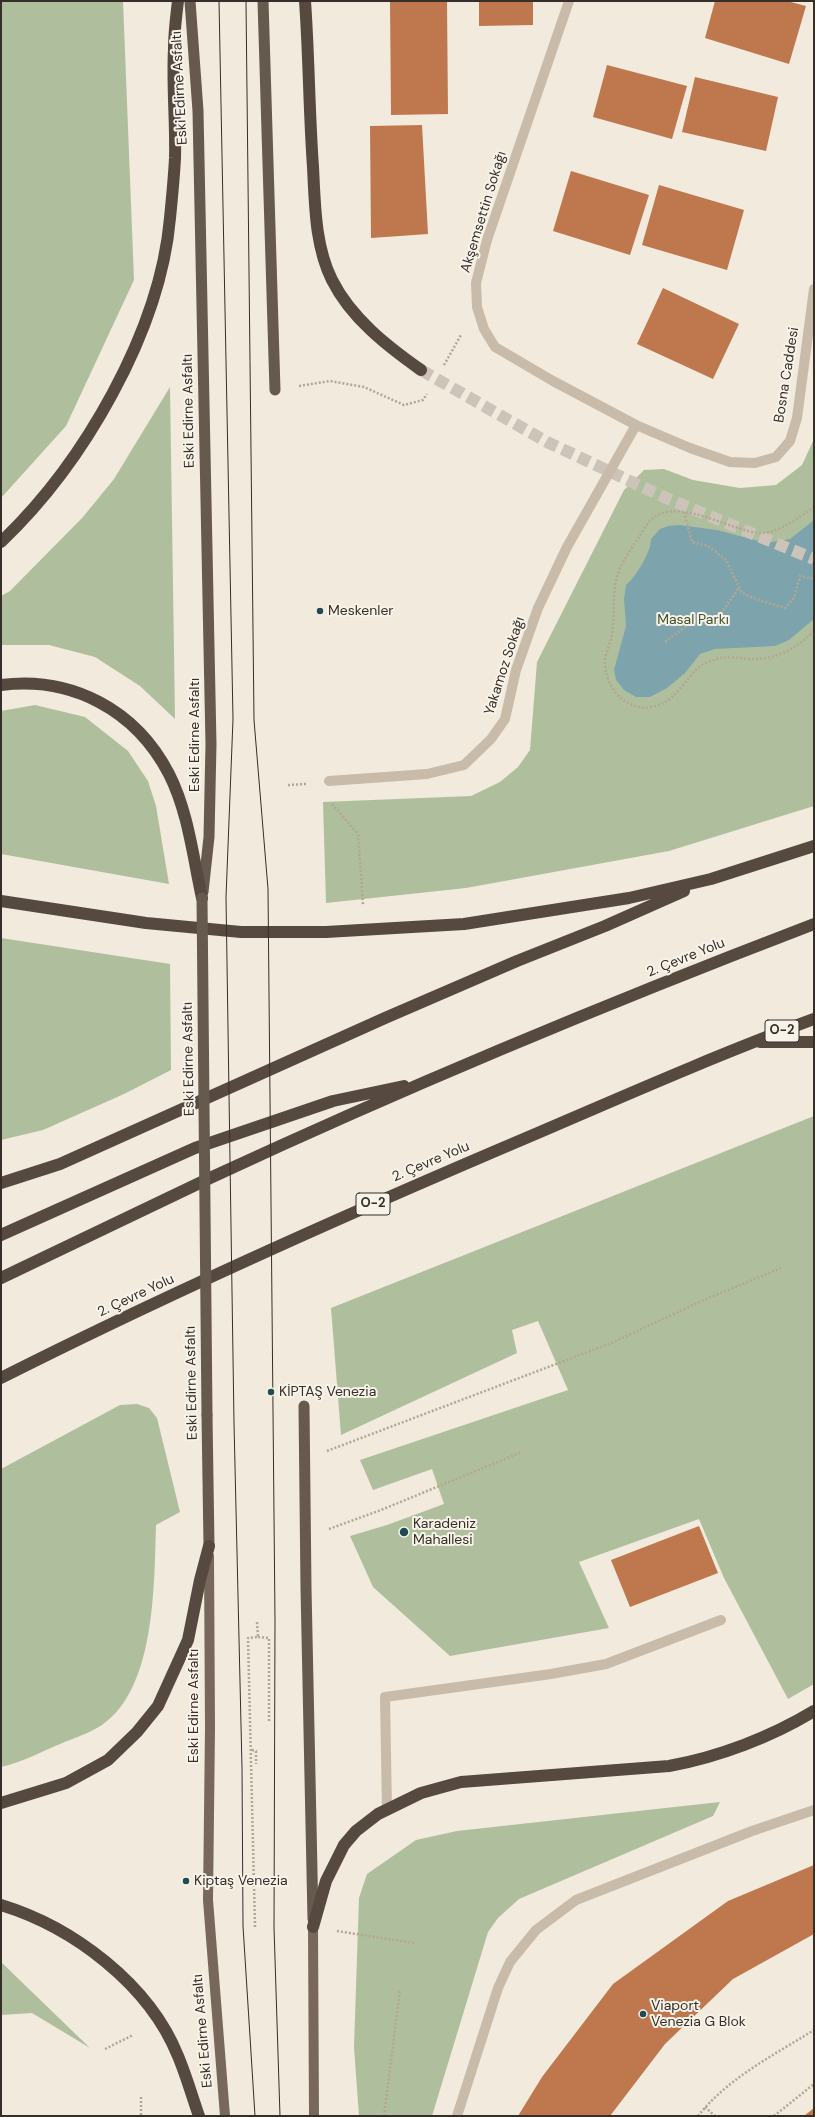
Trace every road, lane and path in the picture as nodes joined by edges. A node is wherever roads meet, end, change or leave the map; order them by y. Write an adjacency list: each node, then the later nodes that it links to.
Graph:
1 (178, 1): 15 (highway)
2 (190, 1): 27 (highway, Eski Edirne Asfaltı)
3 (263, 1): 10 (highway)
4 (304, 1): 9 (highway)
5 (569, 1): 12 (street, Akşemsettin Sokağı)
6 (814, 289): 12 (street, Bosna Caddesi)
7 (455, 346): 8 (path)
8 (445, 364)
9 (420, 370)
10 (275, 390): 11 (path)
11 (423, 400)
12 (636, 425): 21 (street, Yakamoz Sokağı)
13 (814, 506): 14 (path)
14 (684, 512): 17 (path); 18 (path)
15 (1, 542)
16 (814, 579): 17 (path)
17 (739, 588): 19 (path)
18 (814, 631)
19 (665, 642)
20 (1, 685): 27 (highway)
21 (329, 781)
22 (313, 783): 23 (path)
23 (288, 785)
24 (328, 800): 30 (path)
25 (814, 846): 26 (highway)
26 (711, 879): 30 (highway); 35 (highway)
27 (202, 898): 44 (highway, Eski Edirne Asfaltı, bridge)
28 (1, 901): 30 (highway)
29 (814, 924): 34 (highway, 2. Çevre Yolu)
30 (364, 930)
31 (814, 1019): 33 (highway, 2. Çevre Yolu / O-2)
32 (814, 1042): 33 (highway)
33 (751, 1043): 39 (highway, 2. Çevre Yolu / O-2)
34 (426, 1082): 36 (highway); 38 (highway, 2. Çevre Yolu)
35 (1, 1183)
36 (1, 1235)
37 (781, 1268): 42 (path)
38 (1, 1278)
39 (1, 1378)
40 (304, 1406): 42 (highway)
41 (522, 1452): 43 (path)
42 (304, 1460): 43 (highway)
43 (305, 1537): 57 (highway)
44 (210, 1546): 52 (highway); 68 (main road, Eski Edirne Asfaltı)
45 (721, 1620): 53 (street)
46 (257, 1622): 47 (path)
47 (258, 1638): 49 (path); 50 (path)
48 (814, 1711): 53 (highway)
49 (269, 1723)
50 (252, 1750): 51 (path); 56 (path)
51 (256, 1764)
52 (1, 1803)
53 (387, 1810): 57 (highway)
54 (814, 1810): 71 (street)
55 (1, 1905): 67 (highway)
56 (256, 1927)
57 (313, 1927): 58 (path); 69 (main road)
58 (414, 1943)
59 (400, 1990): 70 (path)
60 (814, 2030): 65 (path)
61 (133, 2035): 62 (path)
62 (105, 2049)
63 (814, 2084): 74 (path)
64 (141, 2097): 66 (path)
65 (705, 2107): 72 (path); 73 (path)
66 (141, 2116)
67 (199, 2116)
68 (225, 2116)
69 (314, 2116)
70 (384, 2116)
71 (457, 2116)
72 (698, 2116)
73 (715, 2116)
74 (774, 2116)

